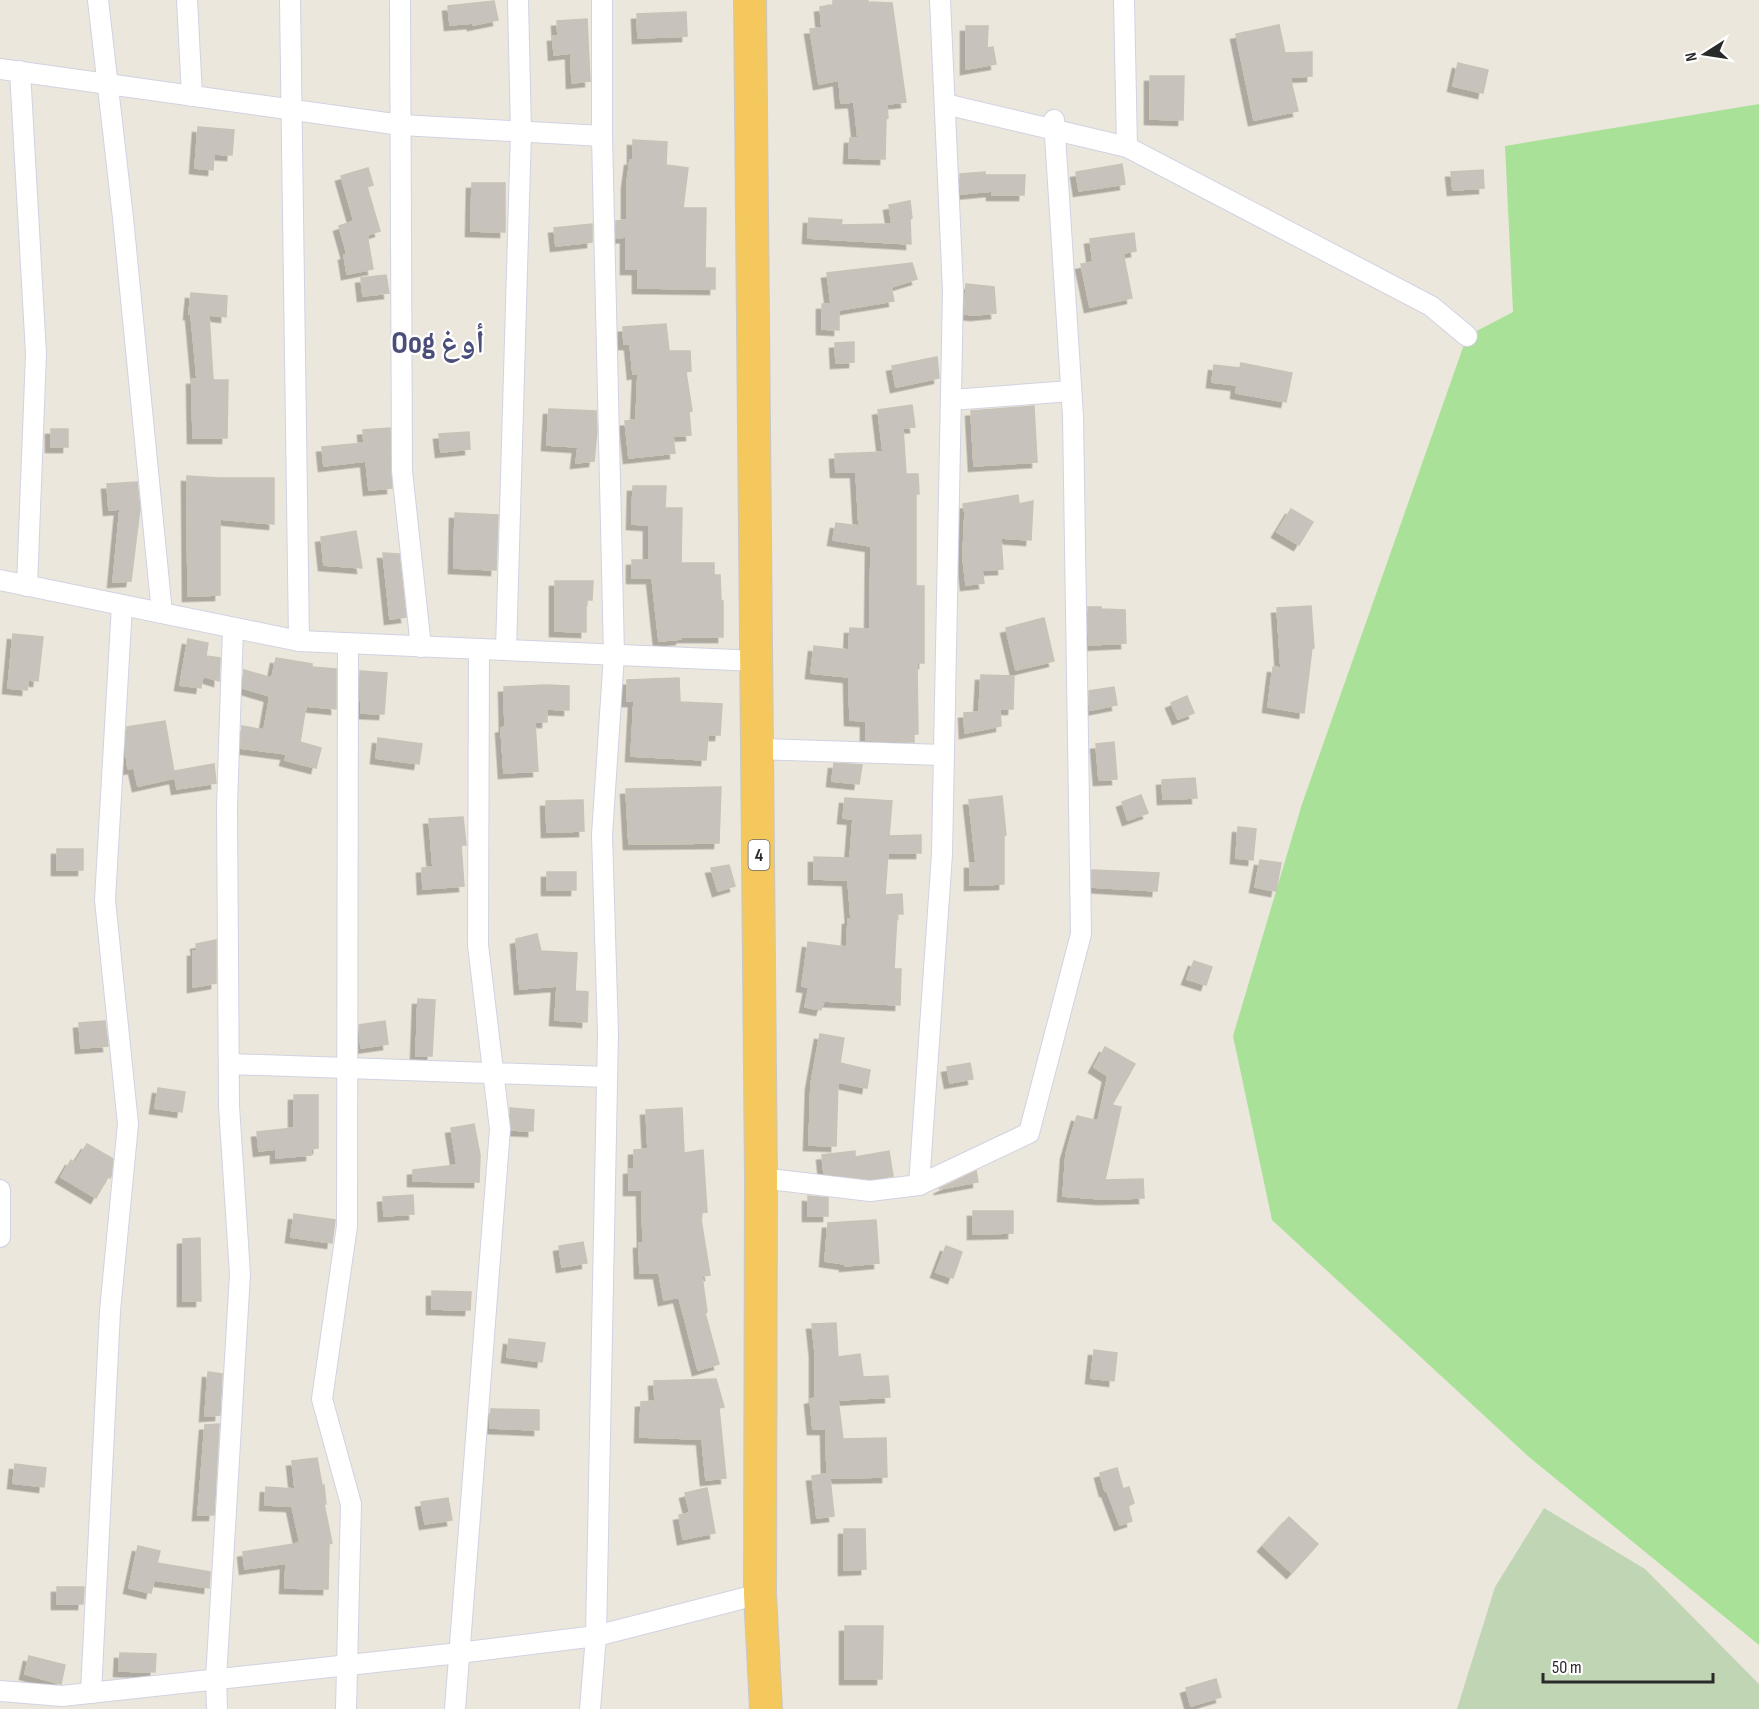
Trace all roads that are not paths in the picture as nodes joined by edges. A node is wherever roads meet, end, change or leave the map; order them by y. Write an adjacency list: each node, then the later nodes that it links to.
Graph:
1 (98, 0): 26 (street)
2 (187, 0): 12 (street)
3 (290, 0): 14 (street)
4 (400, 0): 15 (street)
5 (518, 0): 17 (street)
6 (602, 0): 18 (street)
7 (750, 0): 34 (highway, 4)
8 (940, 0): 13 (street)
9 (1124, 0): 19 (street)
10 (0, 69): 11 (street)
11 (20, 71): 12 (street); 24 (street)
12 (192, 96): 14 (street)
13 (945, 104): 16 (street); 22 (street)
14 (292, 110): 15 (street); 28 (street)
15 (401, 125): 17 (street); 30 (street)
16 (1054, 125): 19 (street); 21 (street)
17 (521, 132): 18 (street); 32 (street)
18 (602, 136): 33 (street)
19 (1127, 147): 20 (street)
20 (1467, 336)
21 (1071, 391): 22 (street); 41 (street)
22 (951, 400): 36 (street)
23 (0, 580): 24 (street)
24 (27, 586): 25 (street)
25 (122, 605): 26 (street); 50 (street)
26 (162, 613): 27 (street)
27 (233, 628): 28 (street); 37 (street)
28 (299, 641): 29 (street)
29 (348, 644): 30 (street); 47 (street)
30 (421, 647): 31 (street)
31 (479, 649): 32 (street); 38 (street)
32 (506, 650): 33 (street)
33 (614, 655): 34 (street); 39 (street)
34 (757, 661): 35 (highway, 4)
35 (758, 749): 36 (street); 40 (highway, 4)
36 (943, 755): 41 (street)
37 (229, 1064): 38 (street); 48 (street)
38 (493, 1071): 39 (street); 46 (street)
39 (607, 1077): 45 (street)
40 (761, 1178): 41 (street); 44 (highway, 4)
41 (919, 1185)
42 (0, 1190): 43 (street)
43 (0, 1238)
44 (760, 1594): 45 (street); 55 (highway, 4)
45 (596, 1636): 46 (street); 54 (street)
46 (459, 1653): 47 (street); 53 (street)
47 (347, 1665): 48 (street); 52 (street)
48 (216, 1679): 50 (street); 51 (street)
49 (0, 1691): 50 (street)
50 (92, 1693)
51 (217, 1709)
52 (346, 1709)
53 (455, 1709)
54 (590, 1709)
55 (766, 1709)

